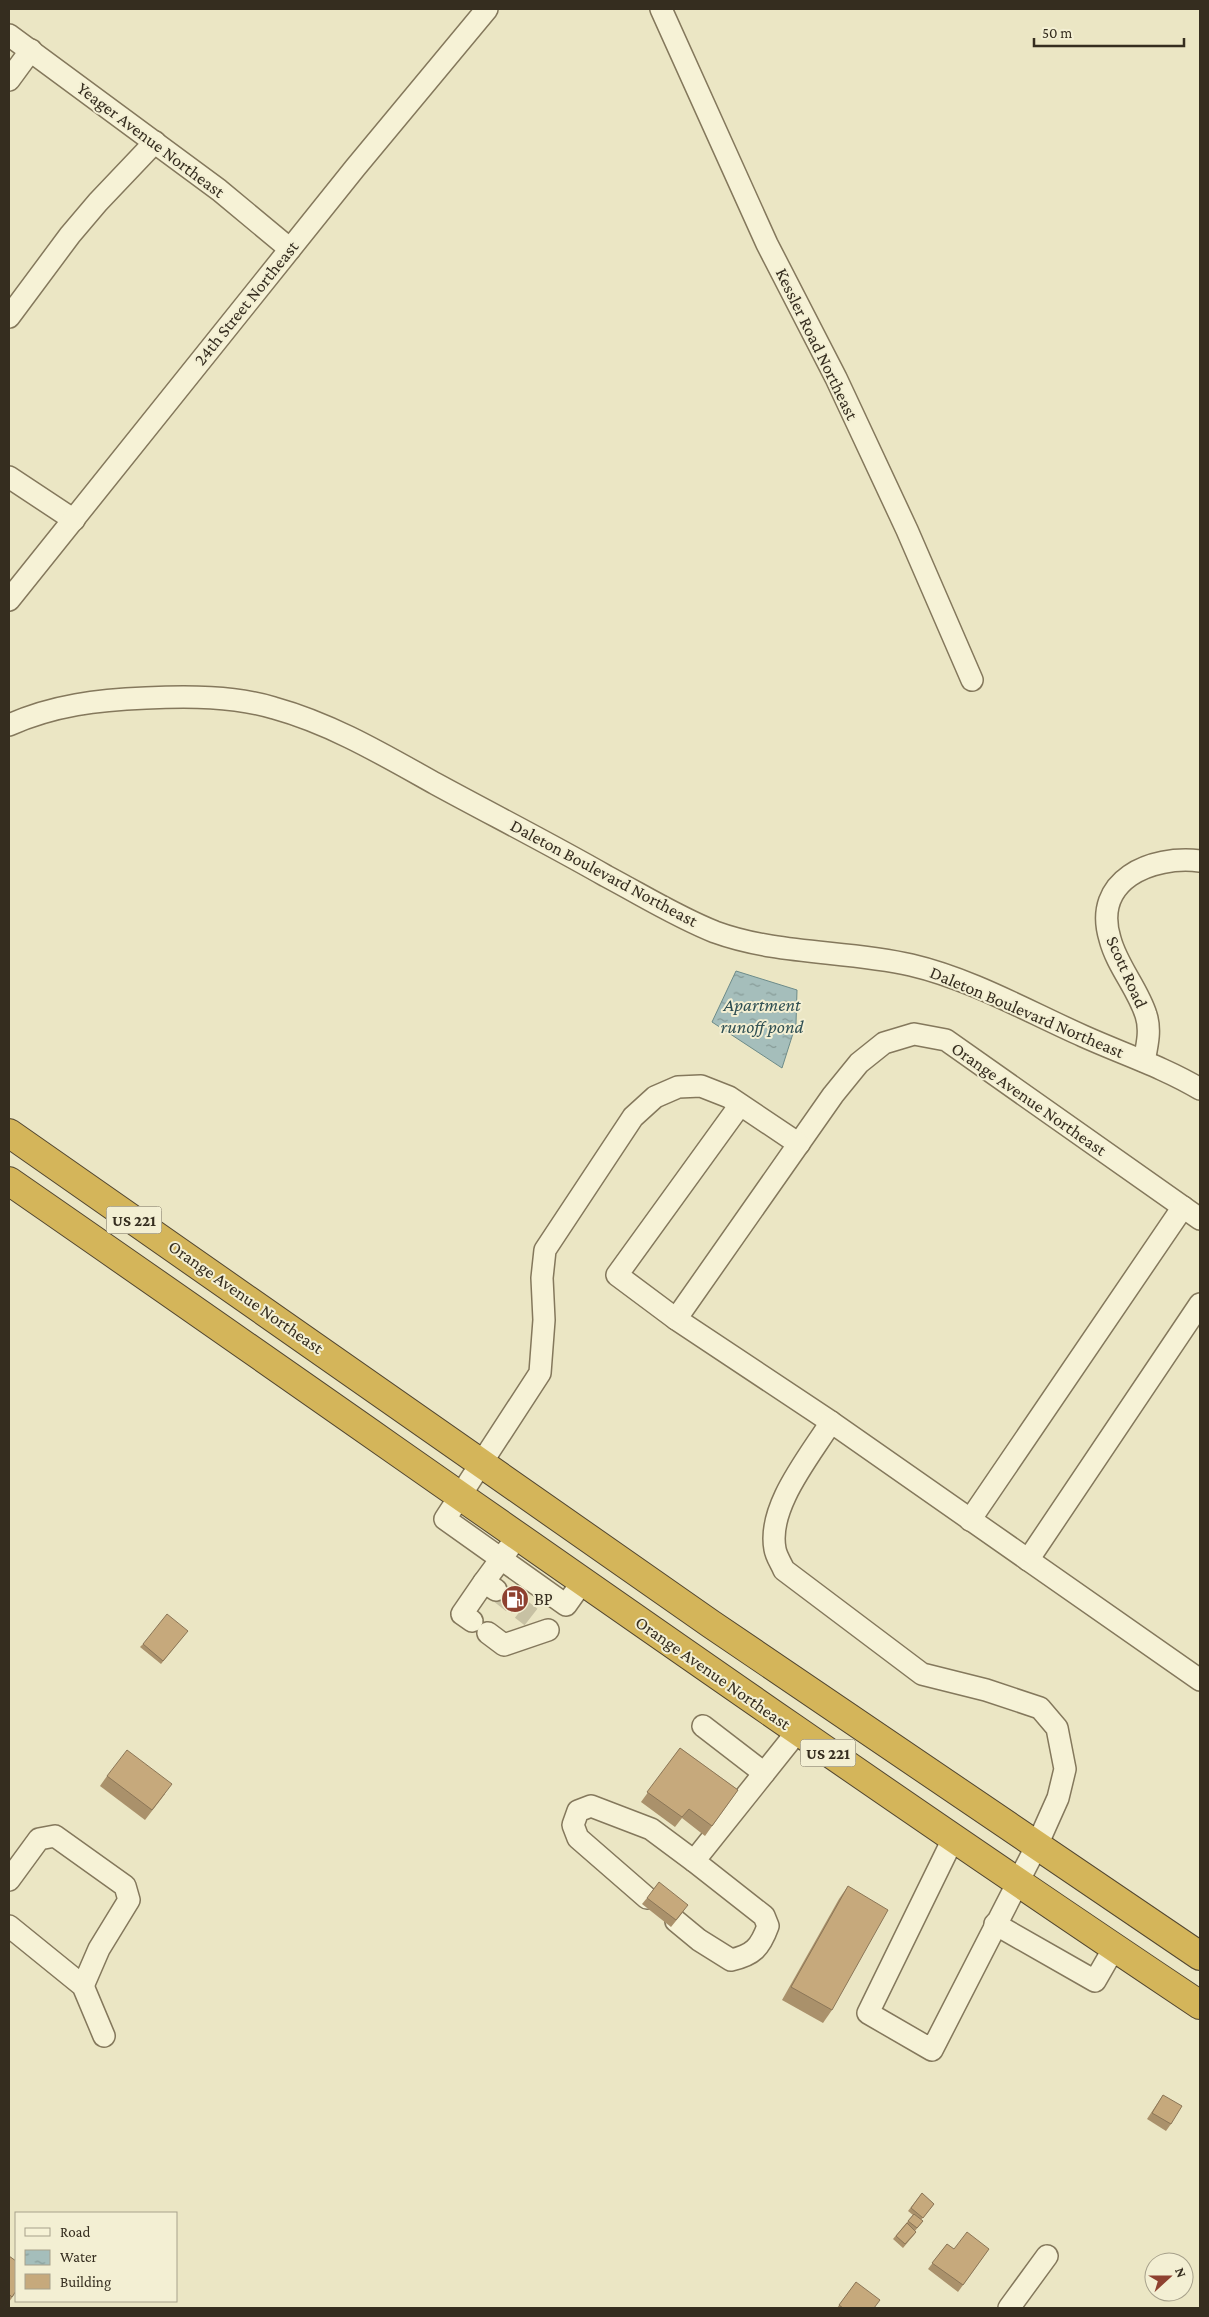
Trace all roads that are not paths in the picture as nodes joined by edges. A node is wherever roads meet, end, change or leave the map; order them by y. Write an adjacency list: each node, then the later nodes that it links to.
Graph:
1 (487, 9): 7 (street, 24th Street Northeast)
2 (661, 9): 12 (street, Kessler Road Northeast)
3 (9, 34): 4 (street, Yeager Avenue Northeast)
4 (31, 50): 5 (street); 6 (street, Yeager Avenue Northeast)
5 (9, 80)
6 (155, 142): 7 (street, Yeager Avenue Northeast); 8 (street)
7 (290, 249): 10 (street, 24th Street Northeast)
8 (9, 317)
9 (9, 476): 10 (street)
10 (74, 520): 11 (street, 24th Street Northeast)
11 (9, 600)
12 (972, 680)
13 (9, 725): 15 (street, Daleton Boulevard Northeast)
14 (1200, 861): 15 (street, Scott Road)
15 (1144, 1060): 16 (street, Daleton Boulevard Northeast)
16 (1200, 1089)
17 (740, 1105): 19 (street); 24 (street); 26 (street)
18 (9, 1133): 26 (highway, Orange Avenue Northeast / US 221)
19 (799, 1144): 21 (street, Orange Avenue Northeast); 24 (street, Orange Avenue Northeast)
20 (9, 1181): 27 (highway, Orange Avenue Northeast / US 221)
21 (1183, 1207): 22 (street, Orange Avenue Northeast); 28 (street)
22 (1200, 1219)
23 (1200, 1304): 31 (street)
24 (676, 1319): 25 (street)
25 (831, 1422): 28 (street); 41 (street)
26 (482, 1462): 27 (street); 41 (highway, Orange Avenue Northeast / US 221)
27 (460, 1495): 29 (highway, Orange Avenue Northeast / US 221); 30 (street)
28 (970, 1520): 31 (street)
29 (518, 1536): 30 (street); 32 (highway, Orange Avenue Northeast / US 221)
30 (501, 1559): 33 (street); 35 (street)
31 (1028, 1560): 36 (street)
32 (583, 1581): 33 (street); 38 (highway, Orange Avenue Northeast / US 221)
33 (566, 1605): 35 (street)
34 (531, 1617): 35 (street)
35 (548, 1630)
36 (1200, 1680)
37 (702, 1726): 39 (street)
38 (797, 1732): 39 (street); 40 (highway, Orange Avenue Northeast / US 221)
39 (764, 1773): 42 (street)
40 (953, 1839): 44 (highway, Orange Avenue Northeast / US 221); 47 (street)
41 (1037, 1845): 44 (street); 50 (highway, Orange Avenue Northeast / US 221)
42 (694, 1861): 45 (street); 46 (street)
43 (9, 1880): 51 (street)
44 (1016, 1883): 47 (street); 49 (highway, Orange Avenue Northeast / US 221)
45 (647, 1898)
46 (676, 1921)
47 (995, 1924): 49 (street)
48 (9, 1926): 51 (street)
49 (1114, 1948): 52 (highway, Orange Avenue Northeast / US 221)
50 (1200, 1956)
51 (83, 1986): 53 (street)
52 (1200, 2005)
53 (104, 2036)
54 (1048, 2256): 55 (street)
55 (1008, 2308)

